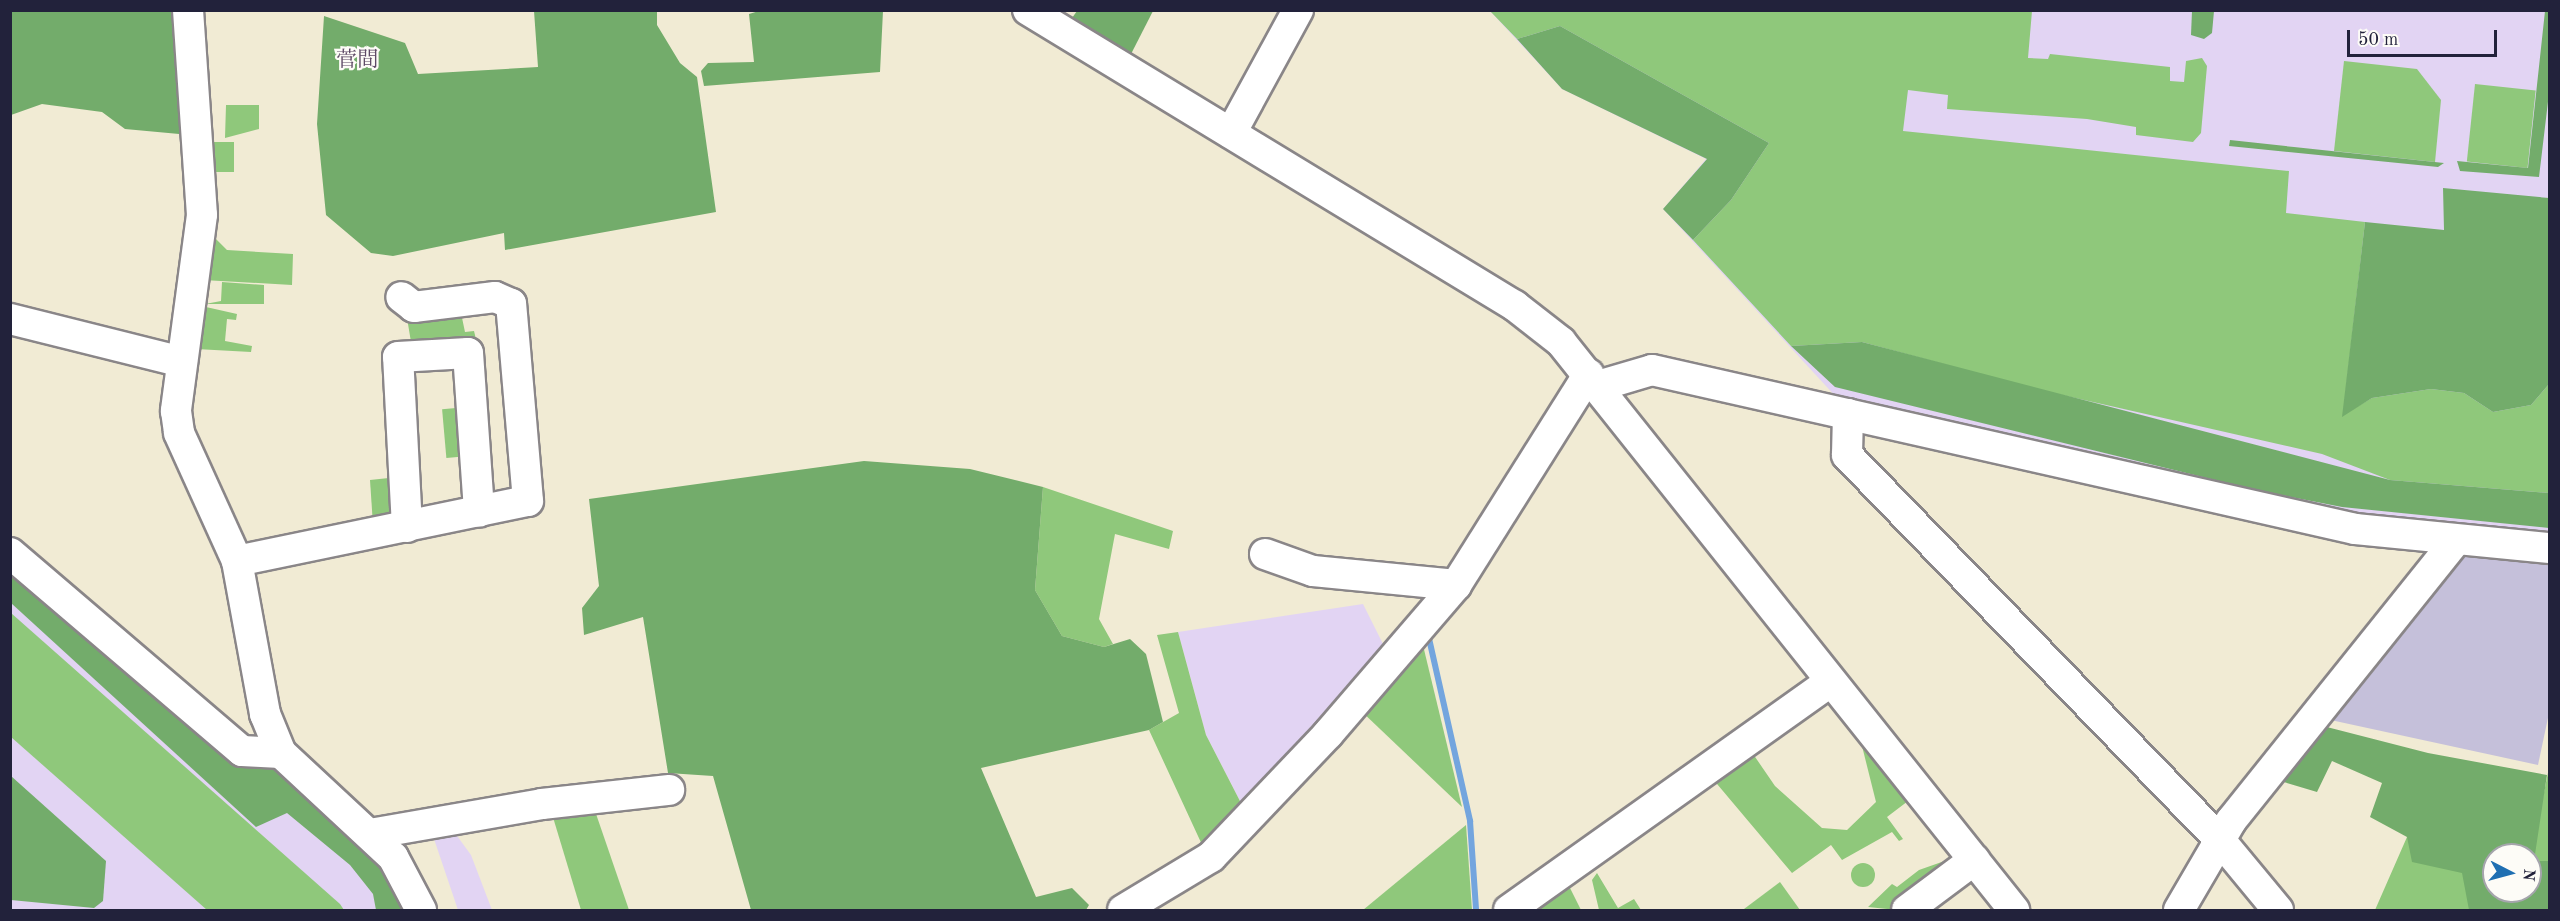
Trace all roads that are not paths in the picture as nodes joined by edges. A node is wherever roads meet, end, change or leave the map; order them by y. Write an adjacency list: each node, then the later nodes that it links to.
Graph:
1 (188, 10): 7 (street)
2 (1028, 10): 4 (street)
3 (1298, 10): 4 (street)
4 (1231, 133): 8 (street)
5 (401, 297): 10 (street)
6 (10, 319): 7 (street)
7 (182, 362): 16 (street)
8 (1593, 380): 9 (street); 17 (street); 18 (street)
9 (1848, 414): 12 (street); 22 (street)
10 (479, 512): 11 (street); 11 (street)
11 (407, 526): 16 (street)
12 (2456, 540): 13 (street); 22 (street)
13 (2550, 548)
14 (10, 553): 19 (street)
15 (1265, 554): 17 (street)
16 (237, 561): 19 (street)
17 (1456, 585): 24 (street)
18 (1829, 683): 23 (street); 27 (street)
19 (281, 753): 21 (street)
20 (669, 790): 21 (street)
21 (370, 834): 25 (street)
22 (2220, 840): 30 (street); 31 (street)
23 (1974, 860): 28 (street); 29 (street)
24 (1158, 903): 26 (street)
25 (421, 910)
26 (1122, 910)
27 (1509, 910)
28 (1907, 910)
29 (2014, 910)
30 (2179, 910)
31 (2278, 910)

